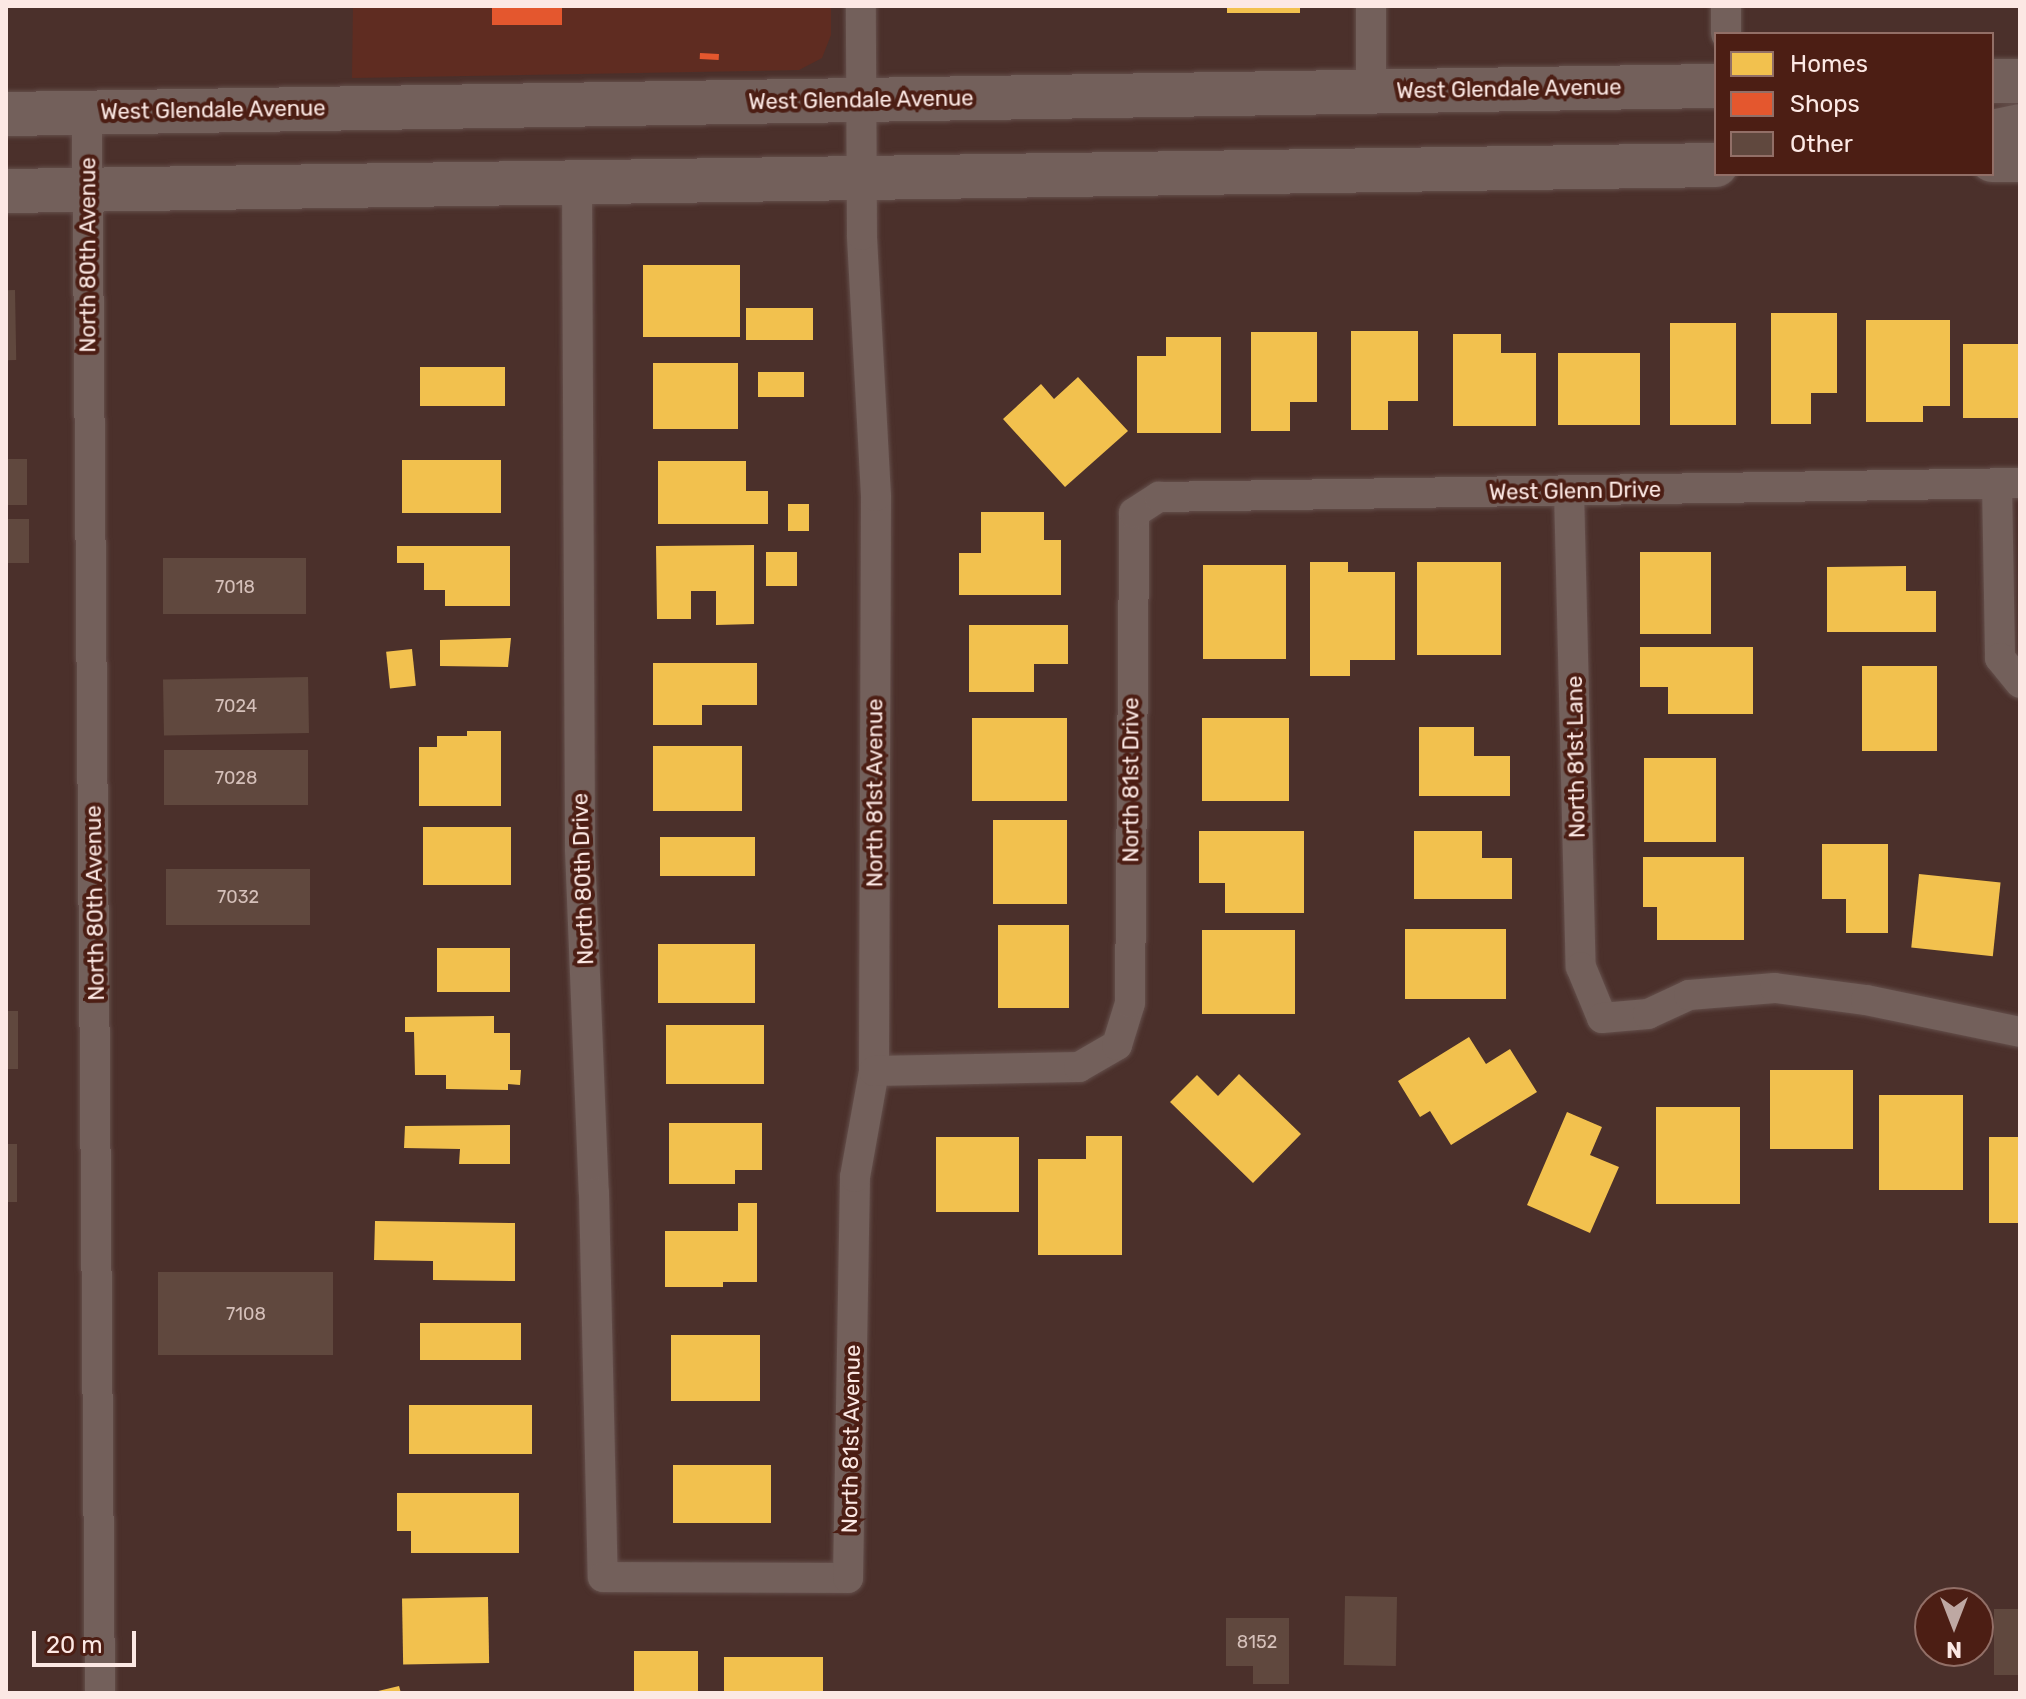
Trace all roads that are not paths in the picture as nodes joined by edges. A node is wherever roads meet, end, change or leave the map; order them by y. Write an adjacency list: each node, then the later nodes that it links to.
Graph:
1 (861, 6): 9 (street, North 81st Avenue)
2 (1371, 6): 8 (street)
3 (1726, 6): 4 (street)
4 (1726, 32)
5 (1994, 81): 6 (main road)
6 (2020, 81)
7 (1714, 86): 8 (main road, West Glendale Avenue)
8 (1371, 91): 9 (main road, West Glendale Avenue)
9 (863, 100): 10 (main road, West Glendale Avenue); 17 (street, North 81st Avenue)
10 (87, 112): 11 (main road, West Glendale Avenue); 19 (street, North 80th Avenue)
11 (6, 114)
12 (2020, 126): 13 (main road)
13 (1994, 132)
14 (1994, 160): 15 (main road)
15 (2020, 160)
16 (1714, 165): 17 (main road)
17 (862, 178): 18 (main road); 26 (street, North 81st Avenue)
18 (577, 181): 19 (main road); 27 (street, North 80th Drive)
19 (89, 190): 20 (main road); 28 (street, North 80th Avenue)
20 (6, 191)
21 (2009, 483): 22 (street, West Glenn Drive); 24 (street)
22 (1569, 491): 23 (street, West Glenn Drive); 25 (street, North 81st Lane)
23 (1134, 513): 26 (street, North 81st Drive)
24 (2020, 683)
25 (2020, 1032)
26 (874, 1071): 27 (street, North 81st Avenue)
27 (848, 1578)
28 (100, 1693)

